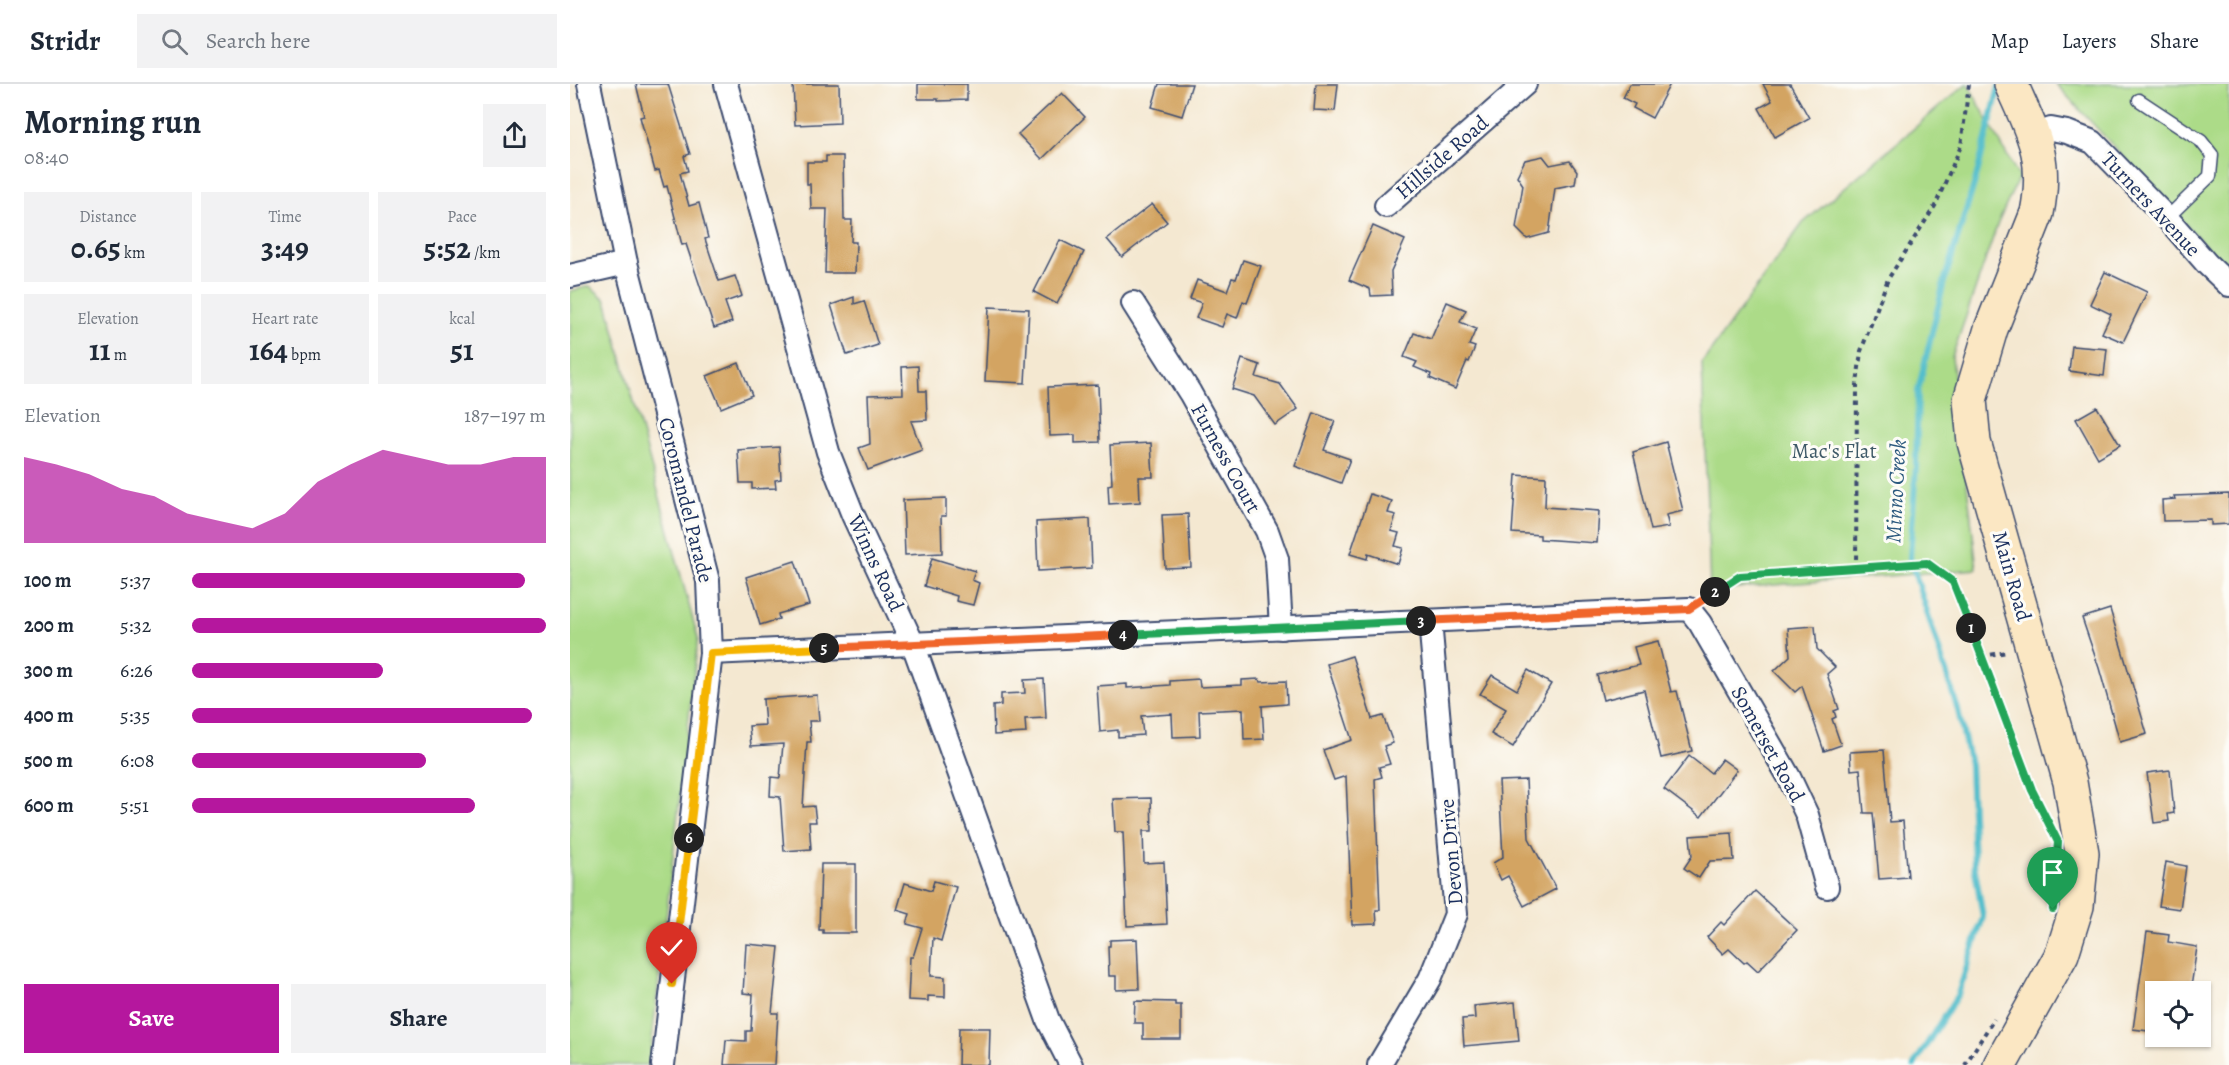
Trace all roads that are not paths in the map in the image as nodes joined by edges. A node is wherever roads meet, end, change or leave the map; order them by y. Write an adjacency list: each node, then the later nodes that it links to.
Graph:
1 (589, 84): 9 (street, Coromandel Parade)
2 (726, 84): 15 (street, Winns Road)
3 (1525, 84): 7 (street, Hillside Road)
4 (2011, 84): 6 (main road, Main Road)
5 (2139, 100): 8 (lane)
6 (2034, 136): 8 (street, Turners Avenue); 21 (main road, Main Road)
7 (1386, 206)
8 (2167, 218): 11 (street, Turners Avenue)
9 (626, 262): 10 (street); 16 (street, Coromandel Parade)
10 (570, 276)
11 (2229, 285)
12 (1133, 303): 14 (street, Furness Court)
13 (1430, 621): 14 (street); 17 (street, Somerset Road); 20 (street, Devon Drive)
14 (1281, 628): 15 (street)
15 (913, 644): 16 (street); 19 (street, Winns Road)
16 (711, 653): 18 (street, Coromandel Parade)
17 (1827, 887)
18 (663, 1065)
19 (1071, 1065)
20 (1379, 1065)
21 (2000, 1065)

